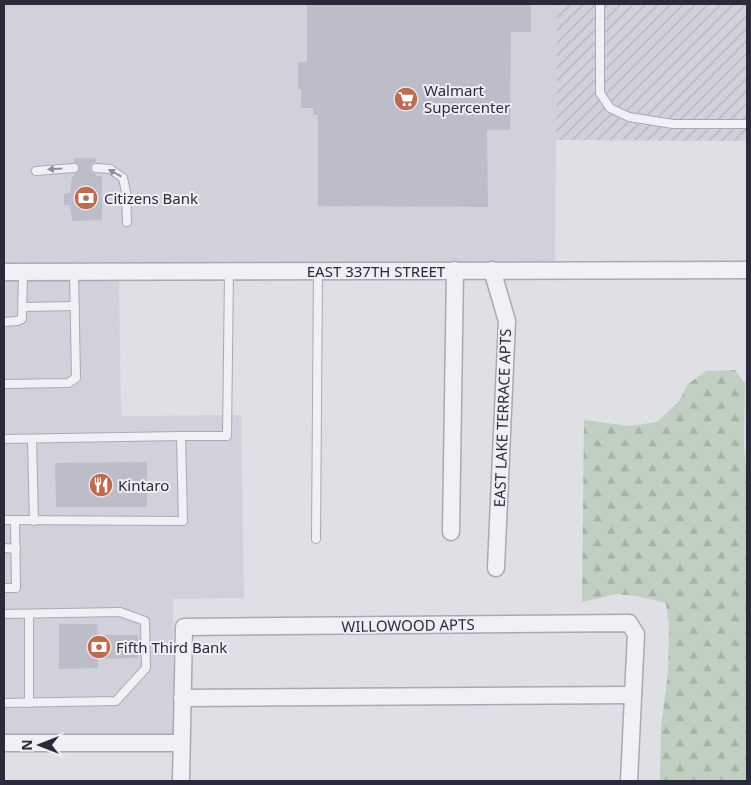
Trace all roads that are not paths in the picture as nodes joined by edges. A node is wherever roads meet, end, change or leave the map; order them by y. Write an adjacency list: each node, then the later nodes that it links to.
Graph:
1 (600, 4): 2 (lane)
2 (747, 124)
3 (74, 168): 5 (lane, one-way to 5)
4 (96, 168): 6 (lane, one-way to 4)
5 (36, 170)
6 (127, 222)
7 (455, 270): 8 (street, EAST 337TH STREET); 10 (street, EAST 337TH STREET); 25 (street)
8 (492, 270): 9 (street, EAST 337TH STREET); 29 (street, EAST LAKE TERRACE APTS)
9 (747, 270)
10 (318, 271): 14 (street, EAST 337TH STREET); 26 (lane)
11 (4, 272): 12 (street, EAST 337TH STREET)
12 (23, 272): 13 (street, EAST 337TH STREET); 16 (lane)
13 (74, 272): 14 (street, EAST 337TH STREET); 15 (lane)
14 (229, 272): 19 (lane)
15 (74, 306): 16 (lane); 18 (lane)
16 (23, 307): 17 (lane)
17 (4, 322)
18 (4, 384)
19 (181, 436): 21 (lane); 24 (lane)
20 (4, 439): 21 (lane)
21 (32, 439): 24 (lane)
22 (4, 520): 23 (lane)
23 (15, 521): 24 (lane); 28 (lane)
24 (34, 521)
25 (451, 532)
26 (316, 539)
27 (4, 548): 28 (lane)
28 (16, 549): 30 (lane)
29 (496, 568)
30 (4, 588)
31 (4, 614): 32 (lane)
32 (29, 614): 36 (lane); 36 (lane)
33 (633, 695): 34 (street); 34 (street, WILLOWOOD APTS); 40 (street, WILLOWOOD APTS)
34 (182, 698): 38 (street, WILLOWOOD APTS)
35 (4, 703): 36 (lane)
36 (29, 703)
37 (4, 743): 38 (street)
38 (181, 743): 39 (street, WILLOWOOD APTS)
39 (181, 781)
40 (629, 781)

